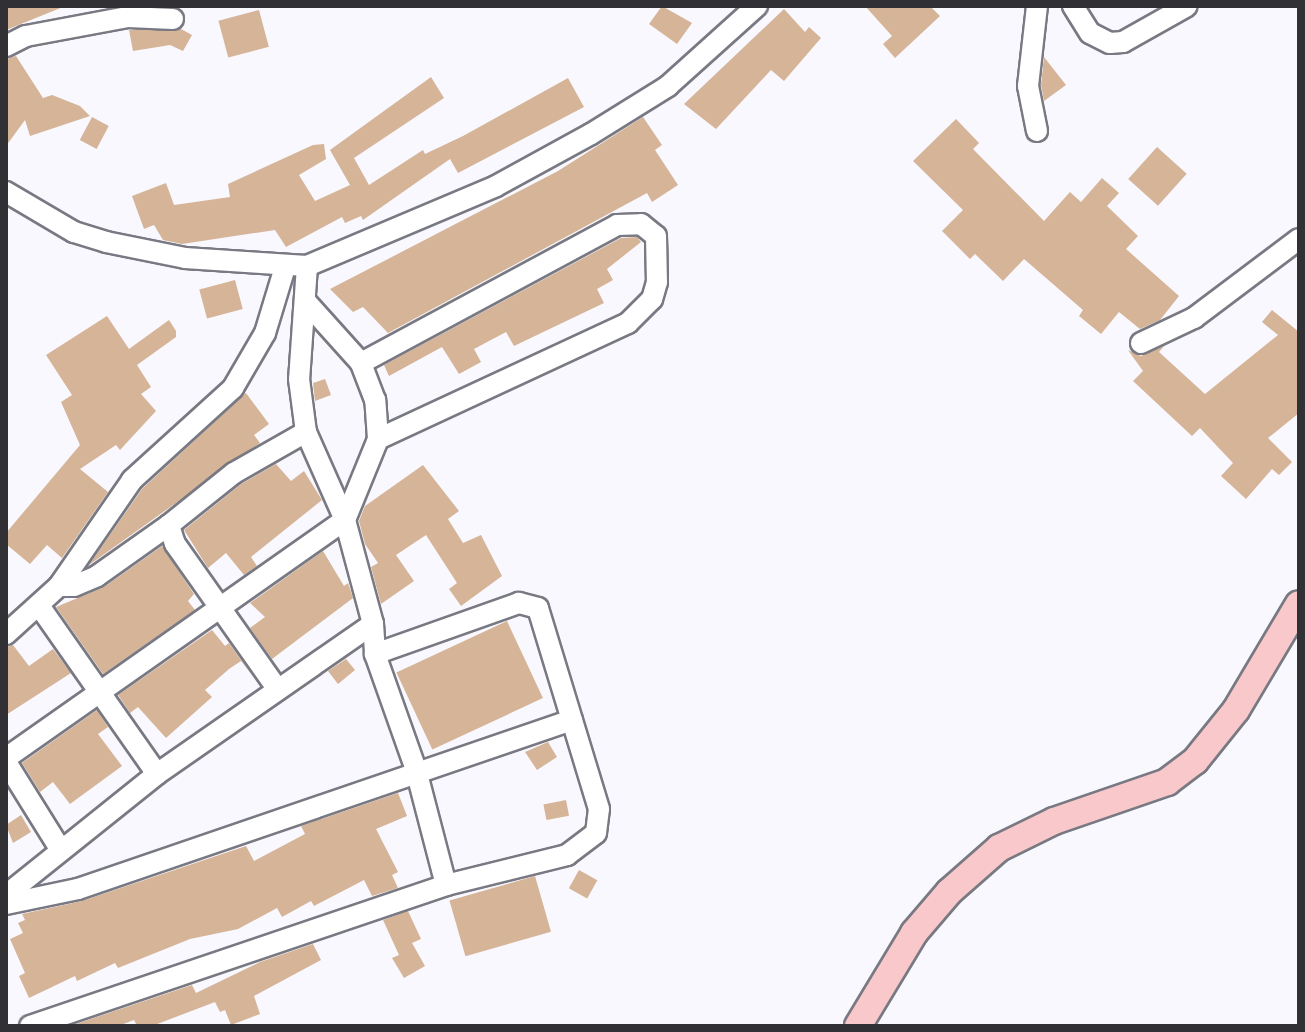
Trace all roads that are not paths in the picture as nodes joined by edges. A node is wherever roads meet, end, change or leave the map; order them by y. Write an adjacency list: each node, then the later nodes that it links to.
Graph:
1 (757, 6): 10 (street)
2 (1037, 6): 7 (street)
3 (1073, 6): 4 (street)
4 (1187, 6)
5 (173, 19): 6 (street)
6 (6, 46)
7 (1037, 131)
8 (6, 192): 11 (street)
9 (1299, 239): 13 (street)
10 (307, 266): 11 (street); 12 (street)
11 (285, 267): 19 (street)
12 (306, 302): 14 (street); 15 (street)
13 (1141, 343)
14 (361, 363): 16 (street); 16 (street)
15 (306, 432): 17 (street); 18 (street)
16 (378, 439): 17 (street)
17 (345, 520): 20 (street); 23 (street)
18 (169, 525): 19 (street); 20 (street)
19 (59, 586): 21 (street)
20 (219, 604): 26 (street); 27 (street)
21 (40, 607): 24 (street); 27 (street)
22 (1296, 608): 37 (main road)
23 (373, 624): 25 (street); 26 (street)
24 (6, 634)
25 (375, 654): 28 (street); 30 (street)
26 (276, 687): 31 (street)
27 (99, 690): 29 (street); 31 (street)
28 (572, 720): 30 (street); 33 (street)
29 (6, 760): 32 (street)
30 (416, 770): 33 (street); 35 (street)
31 (157, 774): 32 (street)
32 (59, 847): 34 (street)
33 (446, 885): 36 (street)
34 (6, 895)
35 (6, 904)
36 (30, 1026)
37 (858, 1026)

